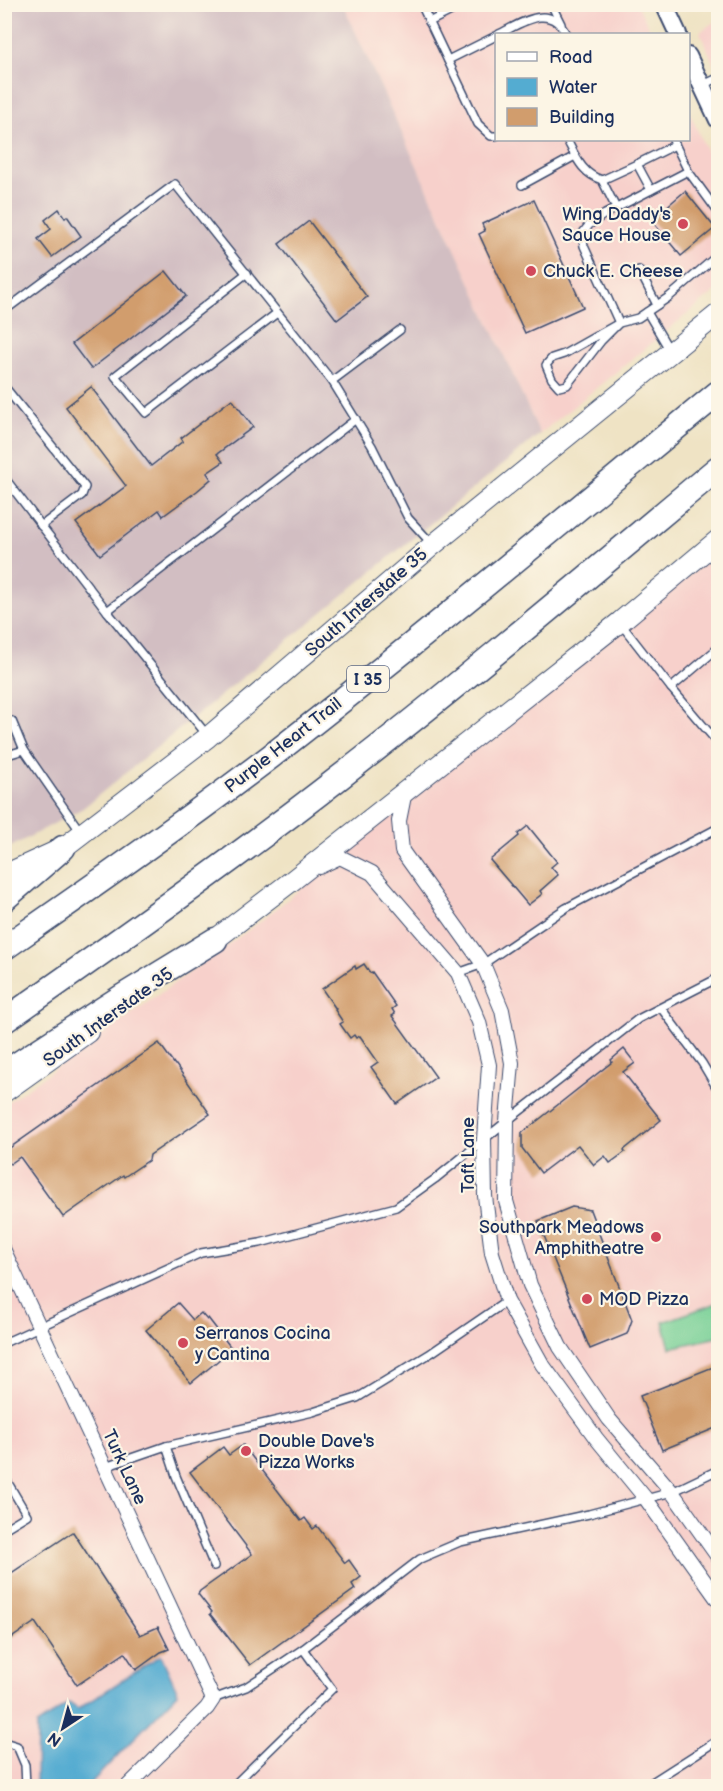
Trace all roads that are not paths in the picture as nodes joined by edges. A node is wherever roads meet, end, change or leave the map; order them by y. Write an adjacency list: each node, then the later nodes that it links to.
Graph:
1 (421, 4): 5 (lane)
2 (465, 4): 5 (lane)
3 (551, 4): 6 (lane)
4 (664, 4): 9 (street)
5 (429, 22): 11 (lane)
6 (562, 27): 7 (lane); 8 (lane)
7 (502, 33)
8 (565, 33)
9 (678, 33)
10 (495, 36): 11 (lane)
11 (447, 60): 16 (lane)
12 (690, 60): 14 (street)
13 (718, 78): 14 (lane)
14 (703, 85): 15 (street)
15 (718, 120)
16 (495, 136)
17 (568, 141): 19 (lane)
18 (674, 142): 20 (lane); 21 (lane)
19 (576, 156): 22 (lane); 23 (lane)
20 (637, 164): 22 (lane); 24 (lane)
21 (688, 171): 24 (lane); 26 (lane)
22 (602, 180): 25 (lane)
23 (522, 184)
24 (651, 190): 25 (lane)
25 (616, 208): 35 (lane)
26 (718, 212)
27 (718, 255): 30 (lane)
28 (639, 270): 30 (lane)
29 (247, 273): 31 (lane); 33 (lane); 33 (lane)
30 (657, 305): 32 (lane)
31 (4, 311)
32 (647, 312): 35 (lane); 37 (lane)
33 (277, 313): 38 (lane)
34 (718, 314): 37 (main road, South Interstate 35)
35 (619, 323): 35 (lane)
36 (400, 330): 38 (lane)
37 (671, 353): 46 (main road, South Interstate 35)
38 (332, 381): 41 (lane)
39 (4, 386): 44 (lane)
40 (718, 393): 63 (highway, Purple Heart Trail / I 35)
41 (356, 419): 46 (lane); 47 (lane)
42 (718, 468): 68 (highway)
43 (4, 477): 44 (lane)
44 (41, 526): 47 (lane)
45 (718, 540): 48 (main road, South Interstate 35)
46 (433, 545): 52 (main road, South Interstate 35)
47 (107, 611): 52 (lane)
48 (620, 622): 50 (lane); 56 (main road, South Interstate 35)
49 (718, 648): 50 (lane)
50 (671, 688): 53 (lane)
51 (12, 721): 54 (lane)
52 (208, 737): 58 (main road, South Interstate 35)
53 (718, 743)
54 (24, 750): 55 (lane); 58 (lane)
55 (4, 756)
56 (405, 791): 60 (main road, South Interstate 35); 64 (street)
57 (718, 828): 64 (lane)
58 (72, 841): 59 (main road, South Interstate 35); 61 (highway)
59 (4, 875)
60 (293, 880): 62 (main road, South Interstate 35); 65 (street, Taft Lane)
61 (4, 899)
62 (215, 940): 69 (highway); 71 (main road, South Interstate 35)
63 (4, 948)
64 (483, 964): 65 (lane); 72 (street)
65 (458, 973): 73 (street, Taft Lane)
66 (718, 978): 67 (lane)
67 (661, 1008): 70 (lane); 72 (lane)
68 (4, 1021)
69 (4, 1073)
70 (718, 1090)
71 (4, 1092)
72 (507, 1121): 73 (lane); 82 (street)
73 (484, 1139): 75 (street, Taft Lane); 76 (lane)
74 (4, 1251): 76 (street, Turk Lane)
75 (507, 1301): 78 (lane); 83 (street, Taft Lane)
76 (41, 1326): 77 (lane); 79 (street, Turk Lane)
77 (6, 1340)
78 (166, 1446): 79 (lane); 86 (lane)
79 (105, 1467): 89 (street, Turk Lane)
80 (718, 1470): 82 (lane)
81 (4, 1476): 84 (lane)
82 (672, 1492): 83 (lane); 85 (street)
83 (646, 1499): 87 (street, Taft Lane); 88 (lane)
84 (4, 1529)
85 (718, 1557)
86 (214, 1566)
87 (718, 1600)
88 (303, 1649): 89 (lane); 94 (lane)
89 (213, 1699): 93 (street)
90 (718, 1740): 95 (lane)
91 (4, 1742): 92 (lane)
92 (26, 1786)
93 (128, 1786)
94 (233, 1786)
95 (646, 1786)

